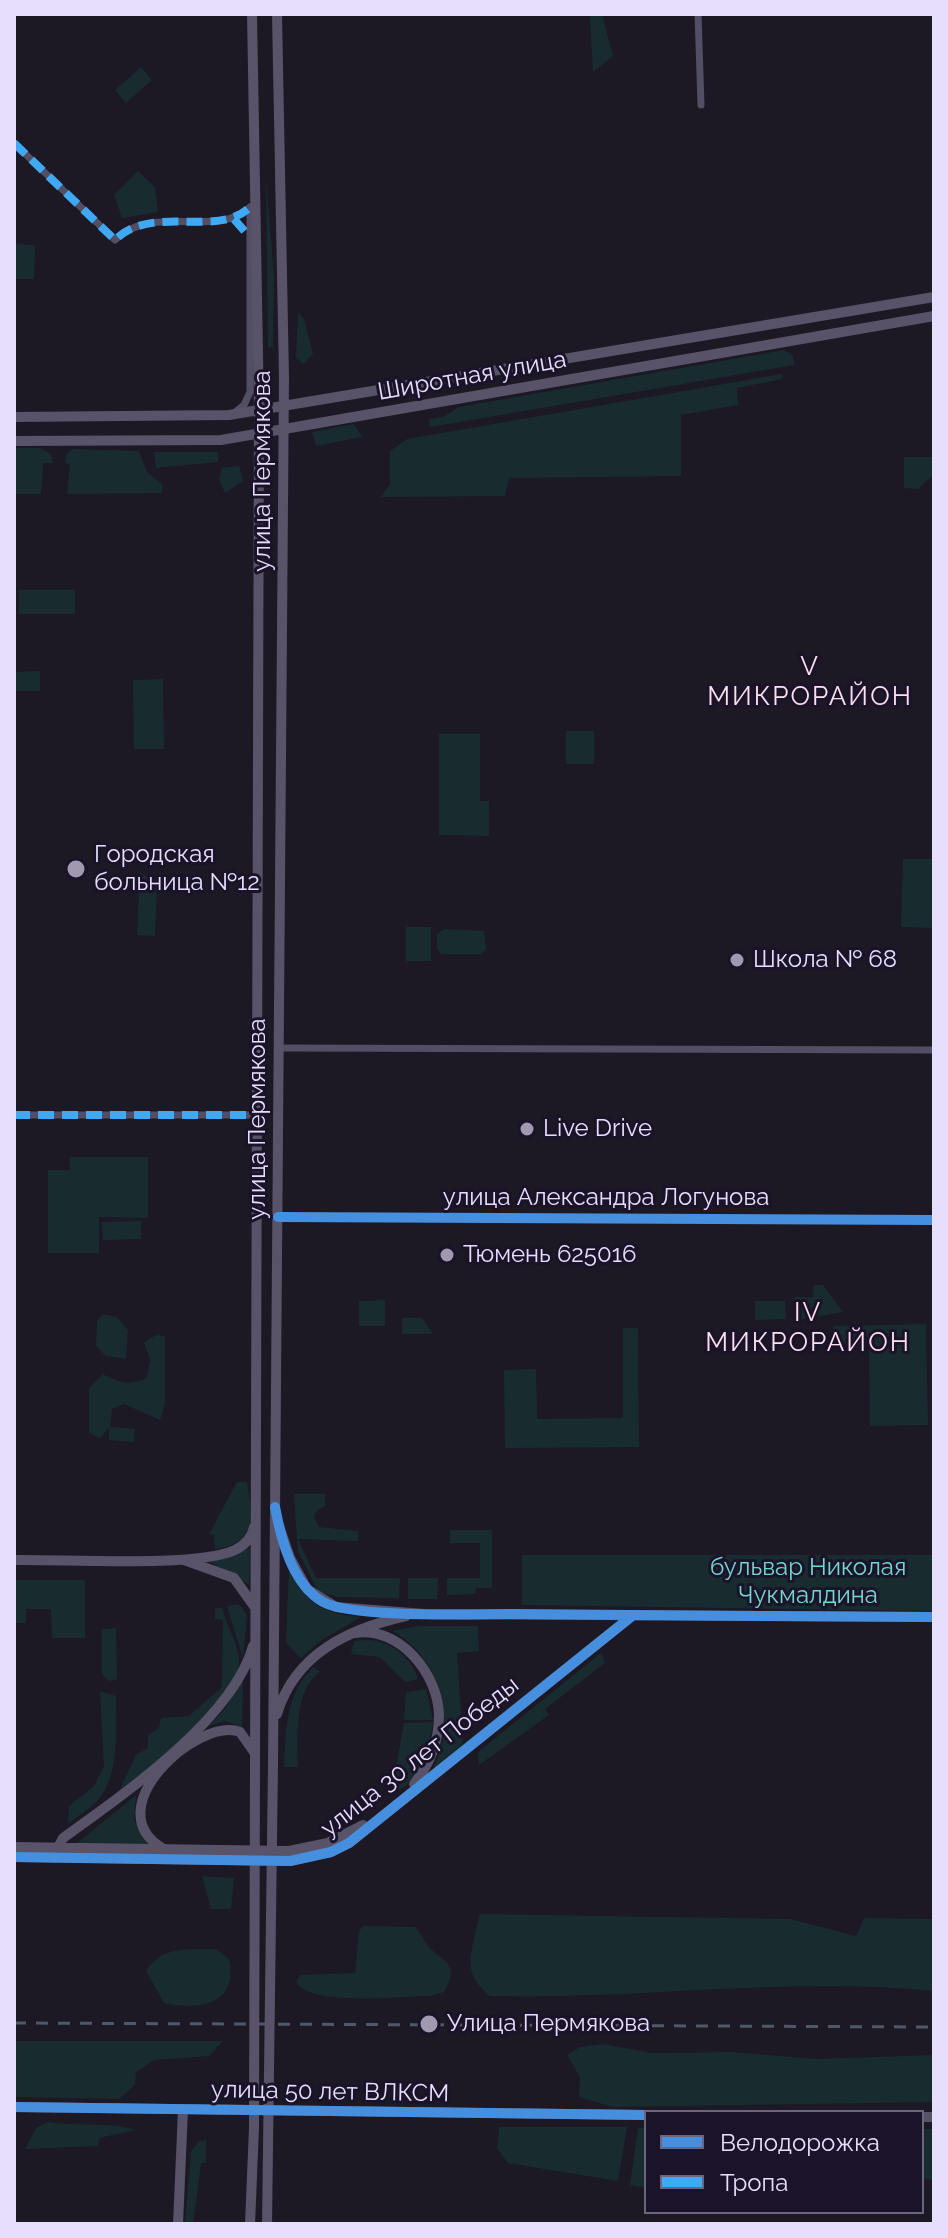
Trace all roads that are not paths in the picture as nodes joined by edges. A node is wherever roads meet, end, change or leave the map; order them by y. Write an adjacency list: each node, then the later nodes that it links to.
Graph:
1 (252, 14): 6 (main road, улица Пермякова)
2 (277, 14): 14 (main road, улица Пермякова)
3 (698, 14): 4 (street)
4 (701, 105)
5 (14, 143): 8 (street)
6 (257, 187): 7 (street, улица Пермякова); 15 (main road, улица Пермякова)
7 (250, 207): 8 (street); 9 (street, улица Пермякова)
8 (234, 219): 9 (street)
9 (248, 235): 16 (street, улица Пермякова)
10 (934, 297): 12 (main road, Широтная улица)
11 (934, 316): 13 (main road, Широтная улица)
12 (660, 344): 13 (main road); 14 (main road, Широтная улица)
13 (664, 363): 18 (main road, Широтная улица)
14 (284, 406): 15 (main road, Широтная улица); 18 (main road, улица Пермякова)
15 (259, 411): 16 (main road, Широтная улица); 19 (main road, улица Пермякова)
16 (229, 415): 17 (main road, Широтная улица)
17 (14, 417)
18 (283, 429): 19 (main road, Широтная улица); 21 (main road, улица Пермякова)
19 (259, 434): 20 (main road, Широтная улица); 24 (main road, улица Пермякова)
20 (14, 441)
21 (279, 1048): 22 (street); 25 (main road, улица Пермякова)
22 (934, 1050)
23 (14, 1115): 24 (street)
24 (257, 1115): 28 (main road, улица Пермякова)
25 (278, 1217): 26 (street, улица Александра Логунова); 27 (main road, улица Пермякова)
26 (934, 1220)
27 (275, 1507): 32 (main road); 37 (main road, улица Пермякова)
28 (257, 1518): 29 (main road); 31 (main road, улица Пермякова)
29 (179, 1559): 30 (main road); 31 (main road)
30 (14, 1560)
31 (256, 1612): 36 (main road, улица Пермякова)
32 (424, 1614): 33 (main road); 35 (main road)
33 (632, 1616): 34 (main road); 40 (main road, улица 30 лет Победы)
34 (934, 1617)
35 (355, 1633): 37 (main road); 40 (main road)
36 (256, 1636): 38 (main road, улица Пермякова); 44 (main road)
37 (274, 1727): 51 (main road, улица Пермякова, bridge)
38 (255, 1760): 39 (main road); 50 (main road, улица Пермякова, bridge)
39 (159, 1771): 43 (main road); 44 (main road)
40 (396, 1804): 41 (main road, улица 30 лет Победы)
41 (386, 1812): 43 (main road, улица 30 лет Победы); 44 (main road, улица 30 лет Победы)
42 (14, 1847): 44 (main road, улица 30 лет Победы)
43 (166, 1850): 44 (main road, улица 30 лет Победы)
44 (55, 1852): 45 (main road, улица 30 лет Победы)
45 (14, 1857)
46 (14, 2107): 47 (main road, улица 50 лет ВЛКСМ)
47 (183, 2110): 48 (main road, улица 50 лет ВЛКСМ); 49 (main road)
48 (644, 2115)
49 (178, 2224)
50 (250, 2224)
51 (267, 2224)

